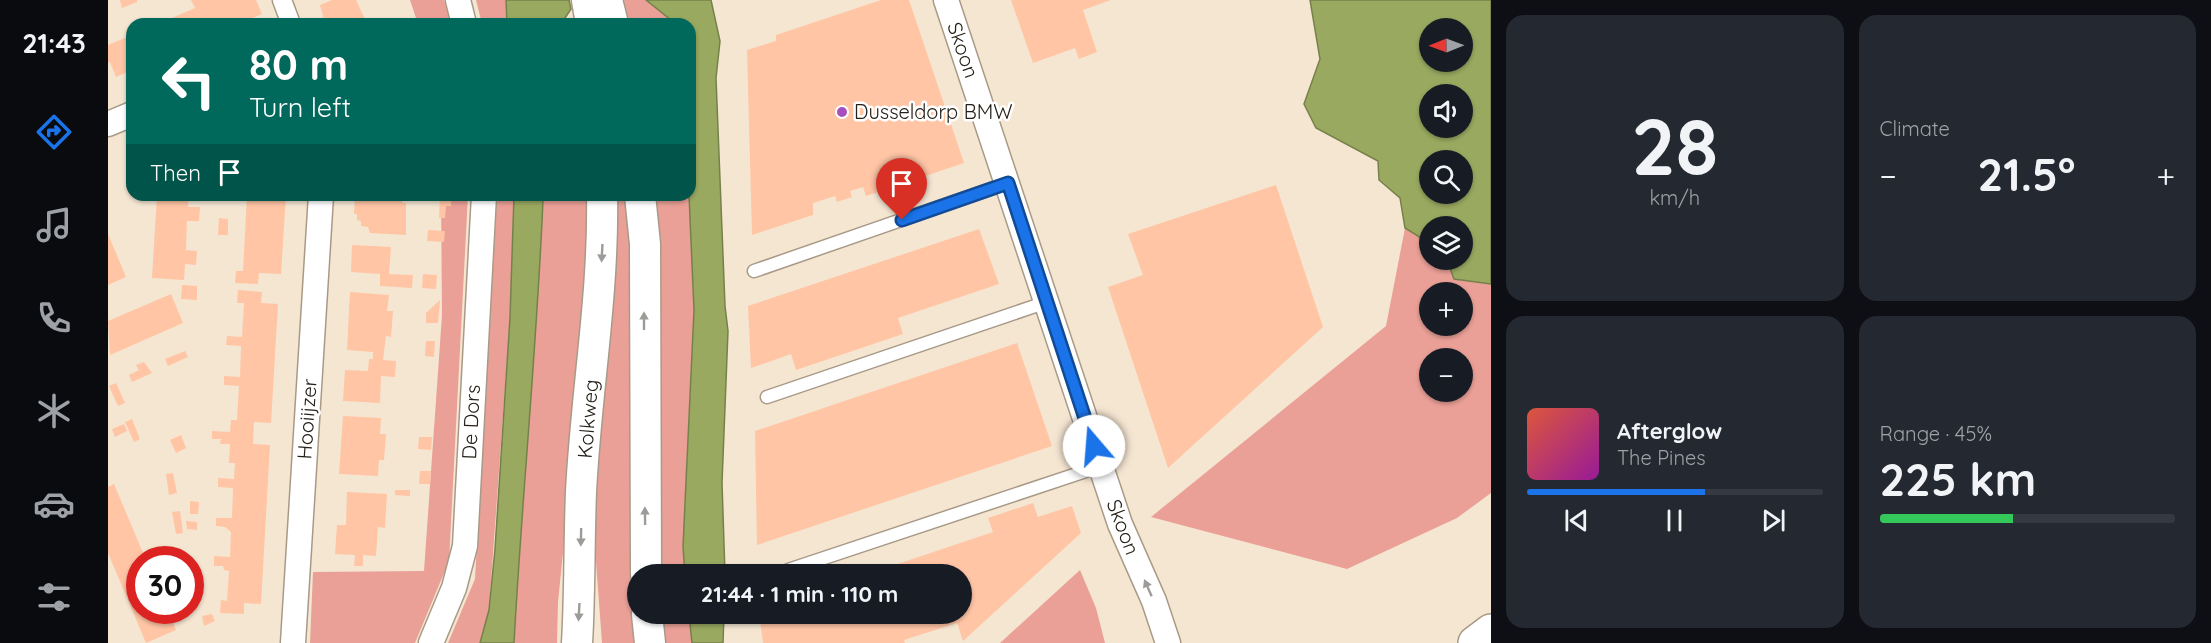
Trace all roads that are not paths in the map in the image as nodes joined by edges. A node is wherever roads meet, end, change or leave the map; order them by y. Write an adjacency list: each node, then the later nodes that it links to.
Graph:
1 (282, 0): 6 (street)
2 (458, 0): 7 (street)
3 (587, 0): 8 (street)
4 (607, 0): 9 (street)
5 (946, 0): 12 (street, Skoon)
6 (289, 18)
7 (462, 18)
8 (590, 18)
9 (612, 18)
10 (126, 116): 11 (street)
11 (108, 124)
12 (1008, 183): 17 (lane); 18 (street, Skoon)
13 (321, 201): 25 (street, Hooiijzer)
14 (484, 201): 26 (street, De Dors)
15 (602, 201): 27 (street, Kolkweg, one-way to 27)
16 (641, 201): 21 (street, one-way to 16)
17 (754, 271)
18 (1047, 302): 19 (lane); 20 (street, Skoon)
19 (767, 397)
20 (1101, 466): 22 (lane); 29 (street, Skoon, one-way to 20)
21 (645, 564)
22 (806, 564)
23 (648, 624): 28 (street)
24 (1491, 631): 30 (main road)
25 (293, 643)
26 (431, 643)
27 (577, 643)
28 (650, 643)
29 (1168, 643)
30 (1475, 643)

